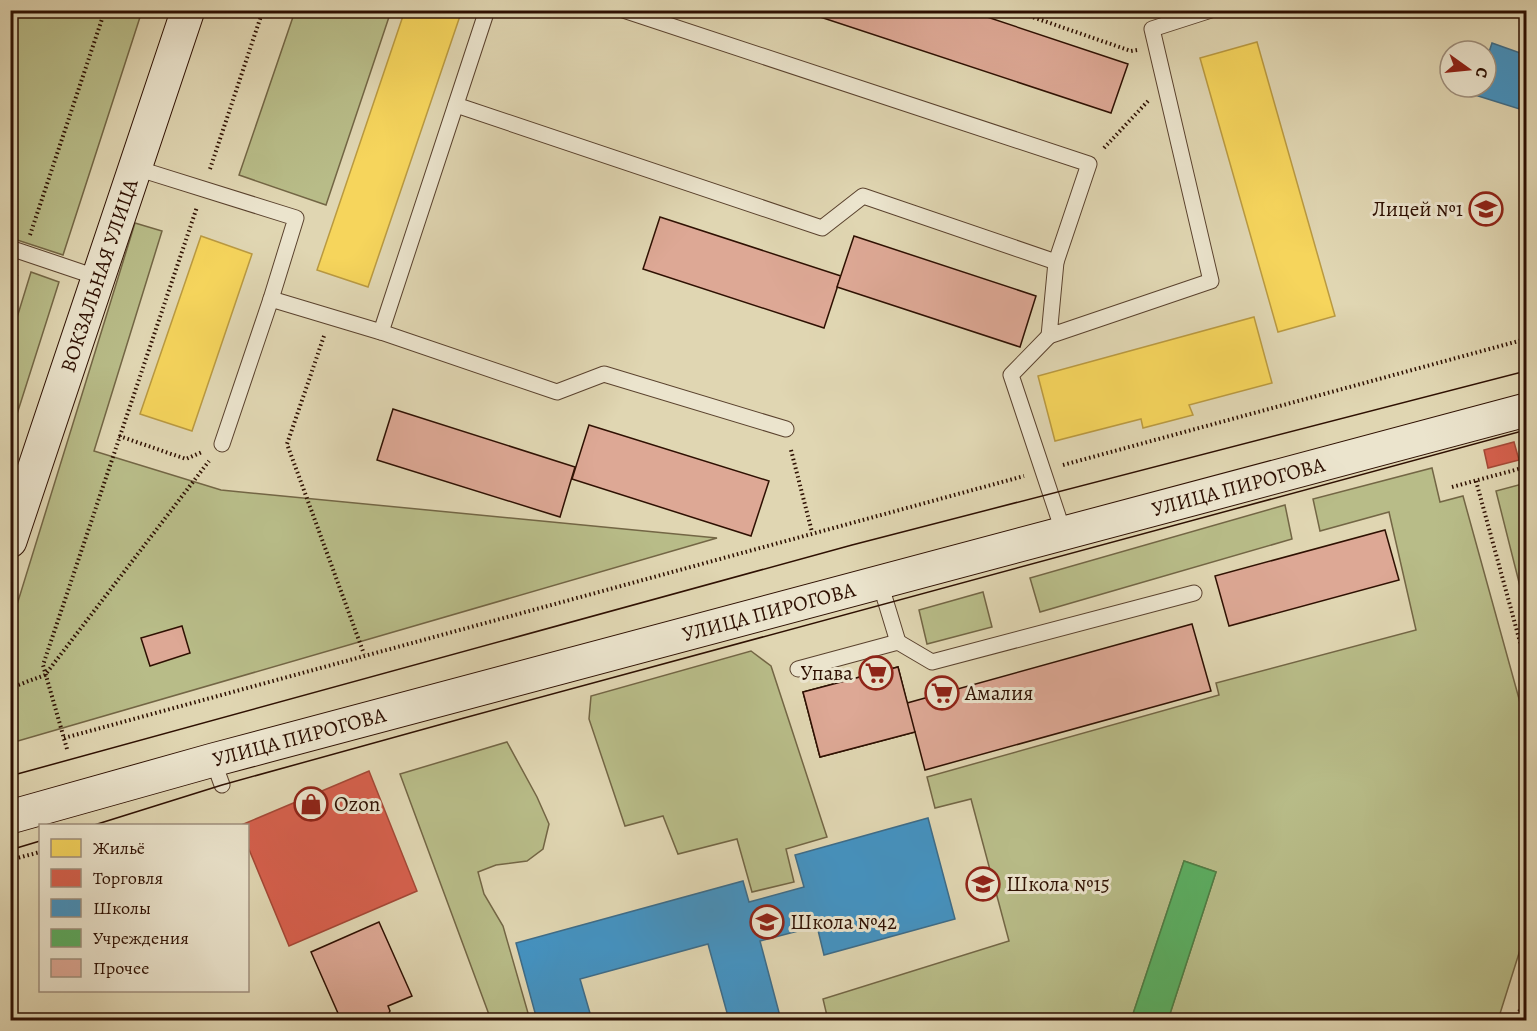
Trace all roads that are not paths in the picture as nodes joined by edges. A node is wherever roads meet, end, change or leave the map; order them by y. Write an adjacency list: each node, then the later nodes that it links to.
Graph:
1 (189, 10): 6 (main road, ВОКЗАЛЬНАЯ УЛИЦА)
2 (487, 10): 5 (lane)
3 (623, 10): 8 (lane)
4 (1211, 10): 12 (lane)
5 (456, 105): 8 (lane); 11 (lane)
6 (136, 168): 9 (main road, ВОКЗАЛЬНАЯ УЛИЦА); 10 (lane)
7 (17, 250): 9 (lane)
8 (1056, 262): 12 (lane)
9 (99, 278): 17 (main road, ВОКЗАЛЬНАЯ УЛИЦА)
10 (271, 299): 11 (lane); 15 (lane)
11 (381, 332): 14 (lane)
12 (1049, 336): 16 (lane)
13 (1527, 410): 16 (main road, УЛИЦА ПИРОГОВА)
14 (786, 429)
15 (222, 444)
16 (1064, 534): 18 (main road, УЛИЦА ПИРОГОВА)
17 (10, 540)
18 (880, 583): 20 (lane); 22 (main road, УЛИЦА ПИРОГОВА)
19 (1194, 593): 20 (lane)
20 (898, 642): 21 (lane)
21 (798, 669)
22 (10, 817)

